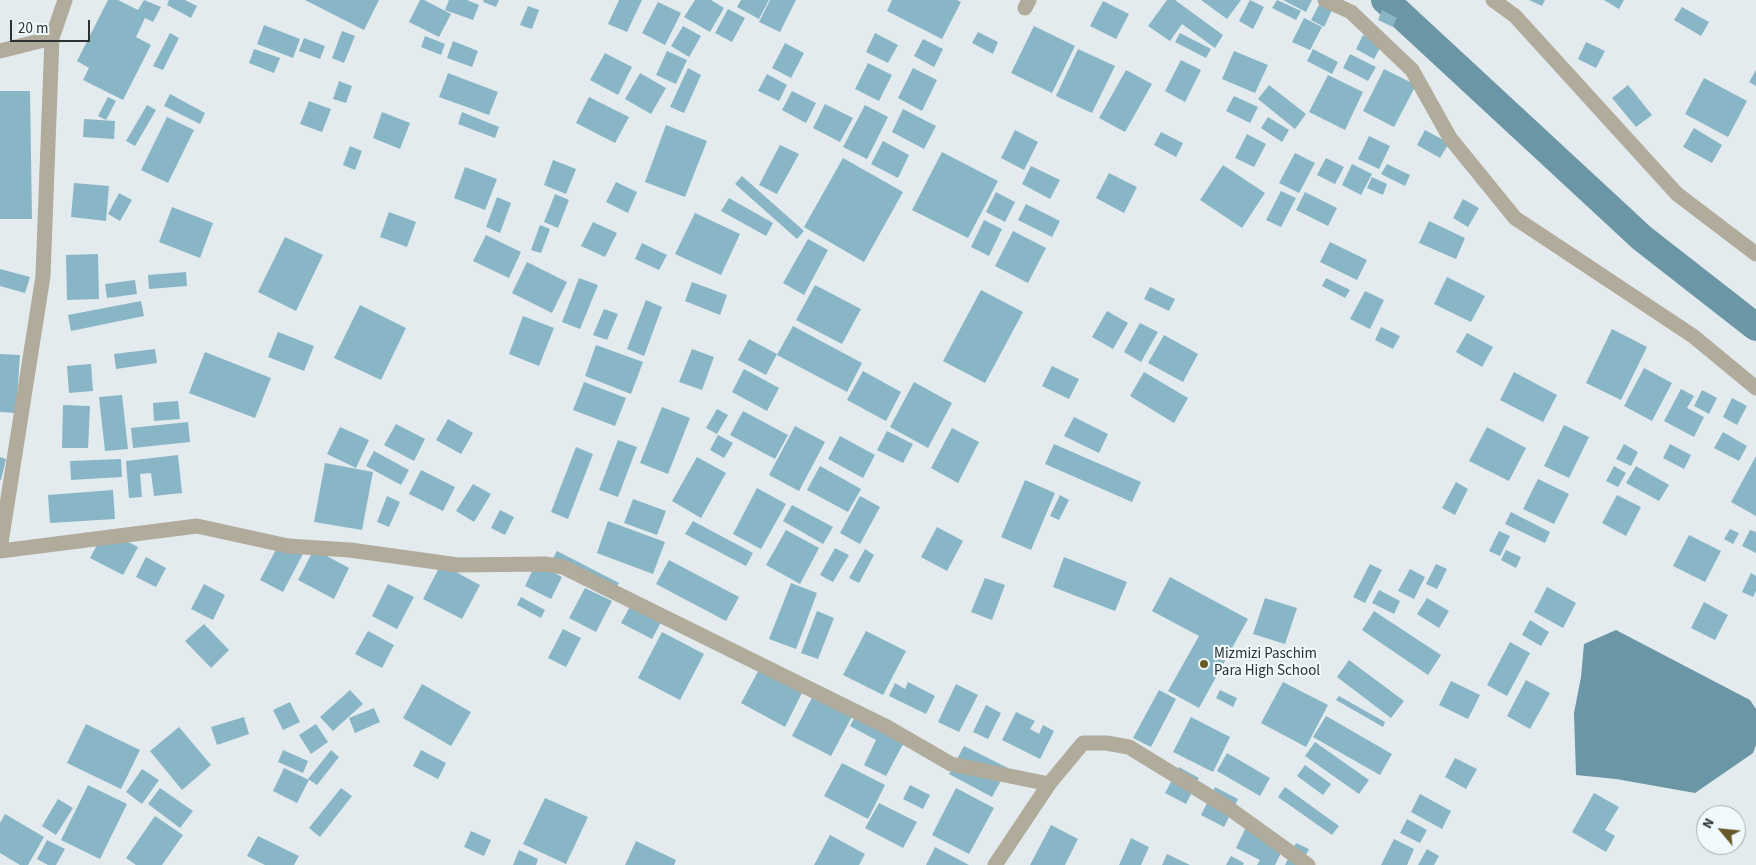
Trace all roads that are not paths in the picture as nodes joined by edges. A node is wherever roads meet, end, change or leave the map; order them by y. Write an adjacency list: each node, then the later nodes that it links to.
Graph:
1 (65, 0): 4 (street)
2 (1325, 0): 7 (street)
3 (1493, 0): 6 (street)
4 (52, 38): 5 (street); 8 (street)
5 (0, 51)
6 (1756, 254)
7 (1756, 388)
8 (0, 550): 9 (street)
9 (1049, 784): 10 (street); 11 (street)
10 (995, 865)
11 (1308, 865)

